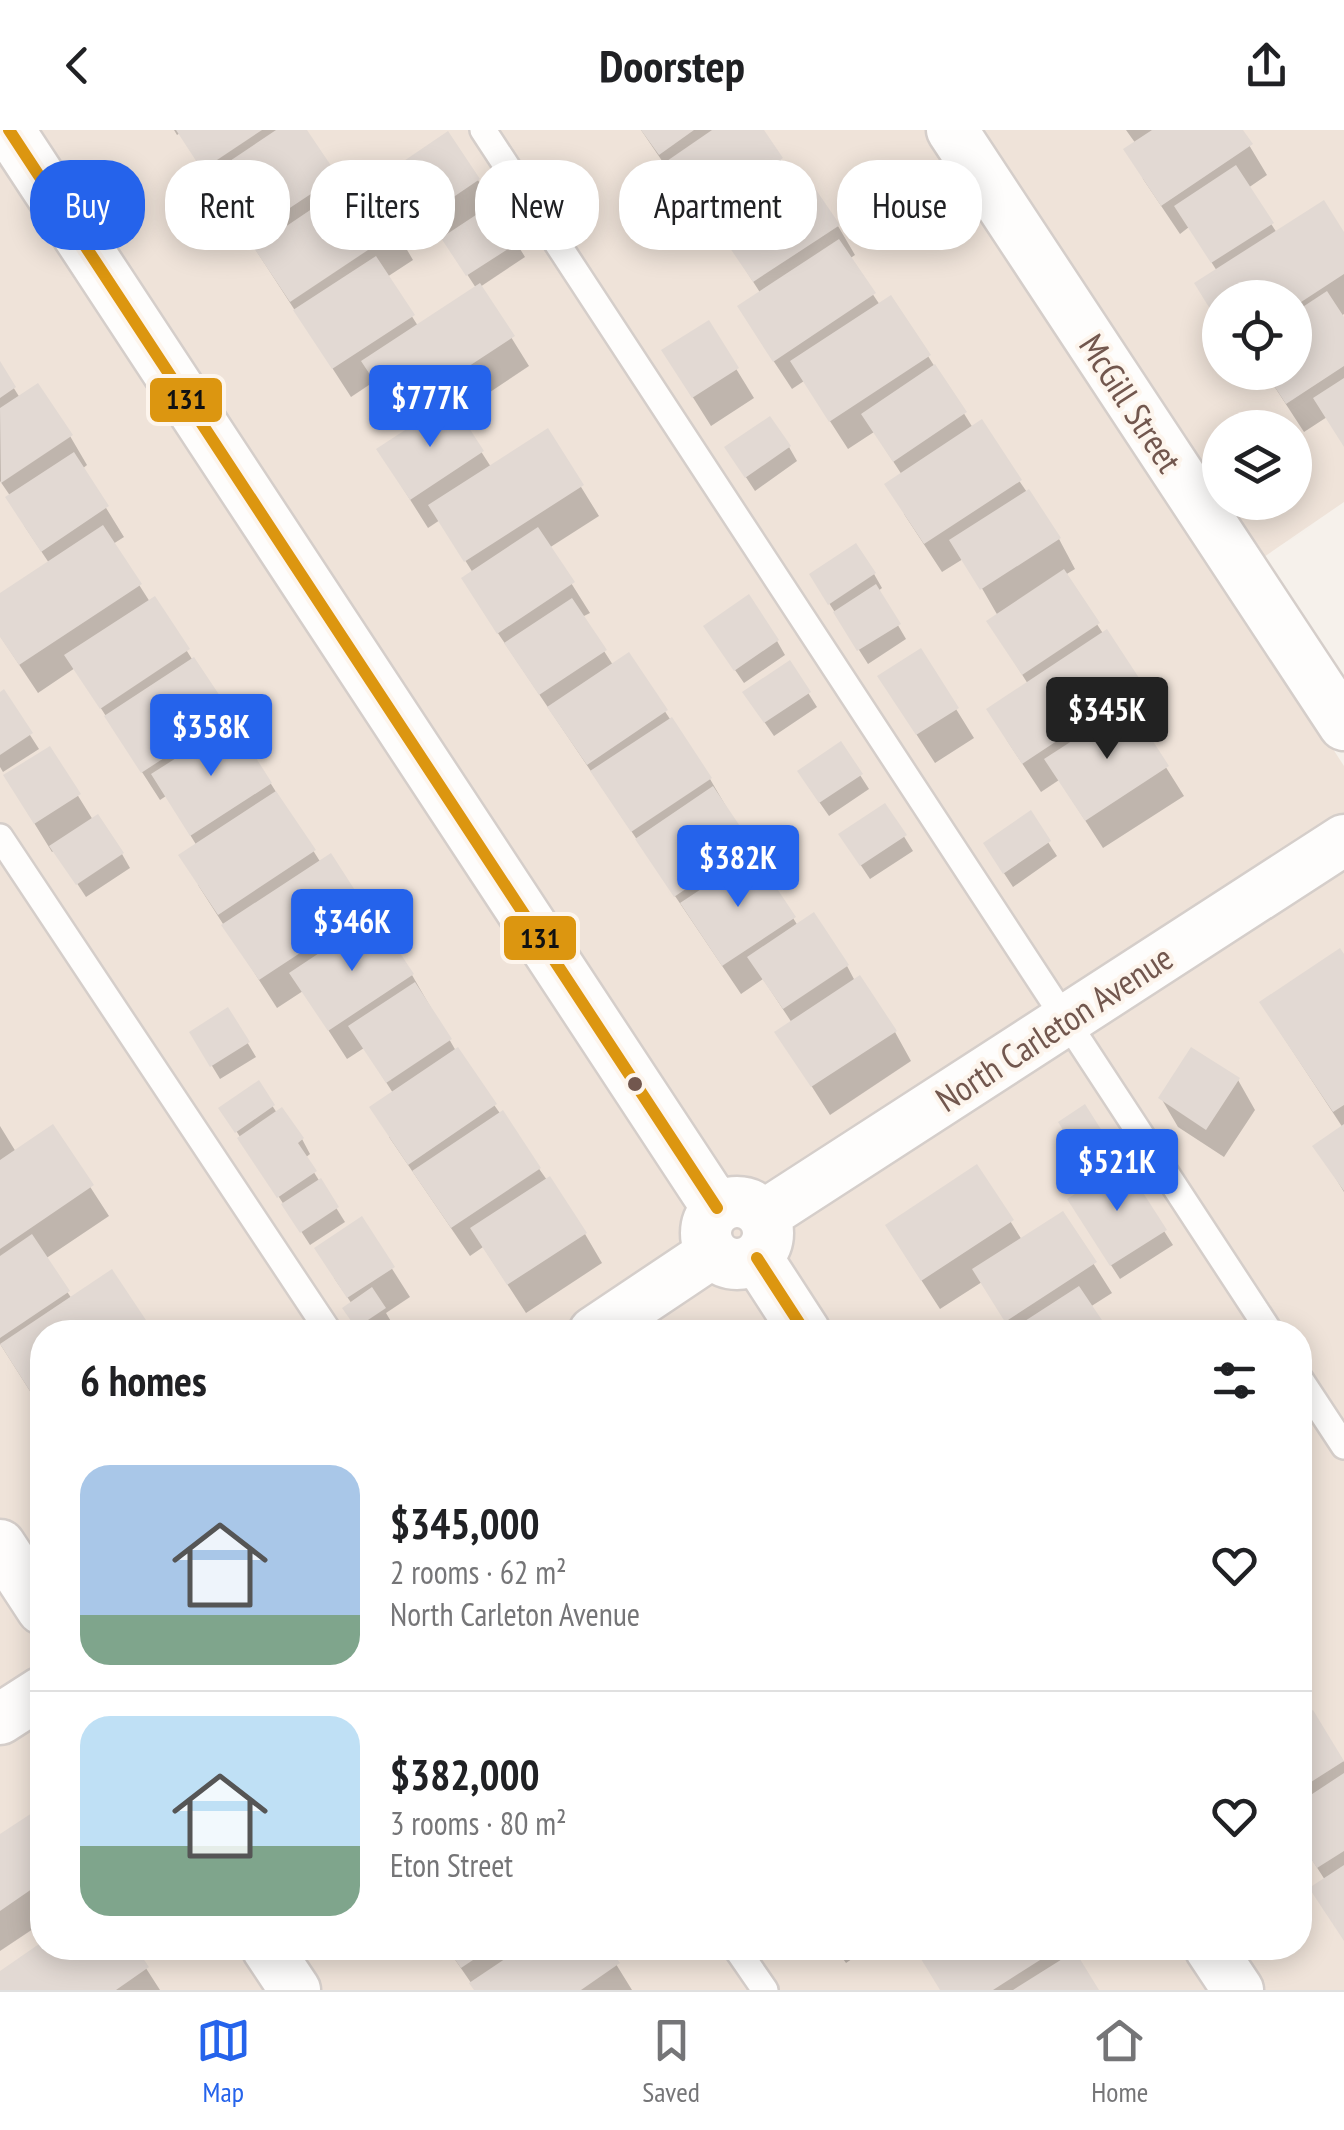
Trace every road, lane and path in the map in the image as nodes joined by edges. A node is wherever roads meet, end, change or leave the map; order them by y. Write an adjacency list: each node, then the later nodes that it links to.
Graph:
1 (9, 130): 8 (street)
2 (483, 130): 7 (lane)
3 (952, 130): 4 (street, McGill Street)
4 (1344, 725)
5 (0, 837): 9 (lane)
6 (1344, 840): 7 (street, North Carleton Avenue)
7 (1066, 1021): 8 (street, North Carleton Avenue); 12 (lane)
8 (737, 1234): 10 (street, North Carleton Avenue); 11 (street)
9 (321, 1320)
10 (612, 1320)
11 (798, 1320)
12 (1262, 1320)
13 (1312, 1397): 14 (lane)
14 (1344, 1446)
15 (0, 1544): 16 (street)
16 (30, 1590)
17 (30, 1700): 18 (street)
18 (0, 1719)
19 (275, 1960): 22 (street)
20 (744, 1960): 23 (lane)
21 (1218, 1960): 24 (street)
22 (296, 1990)
23 (764, 1990)
24 (1238, 1990)

